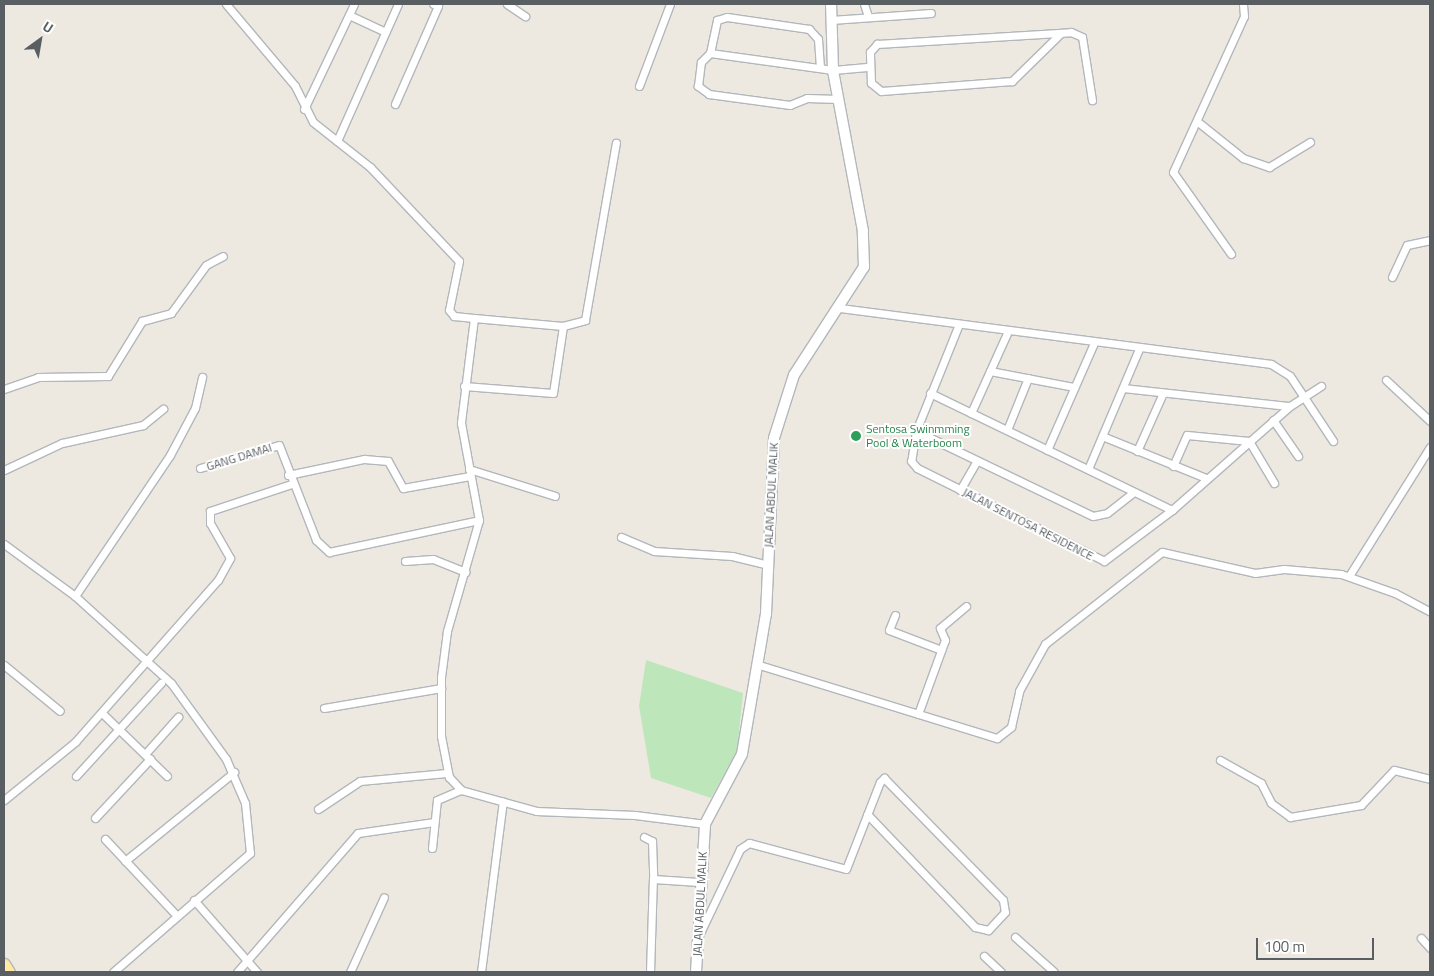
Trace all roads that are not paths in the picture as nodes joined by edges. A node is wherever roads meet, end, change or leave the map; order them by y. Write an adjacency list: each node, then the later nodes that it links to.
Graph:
1 (226, 4): 25 (street)
2 (354, 4): 11 (street)
3 (398, 4): 15 (street)
4 (433, 4): 24 (street)
5 (507, 4): 12 (street)
6 (670, 4): 21 (street)
7 (831, 4): 14 (street, JALAN ABDUL MALIK)
8 (864, 4): 13 (street)
9 (1243, 4): 26 (street)
10 (931, 13): 13 (street)
11 (349, 15): 15 (street); 25 (street)
12 (525, 16)
13 (868, 16): 14 (street)
14 (831, 20): 20 (street, JALAN ABDUL MALIK)
15 (385, 32): 27 (street)
16 (1061, 33): 18 (street); 18 (street); 23 (street)
17 (710, 53): 19 (street); 19 (street); 22 (street)
18 (870, 67): 20 (street)
19 (820, 68): 20 (street)
20 (833, 70): 22 (street, JALAN ABDUL MALIK)
21 (638, 86)
22 (838, 99): 34 (street, JALAN ABDUL MALIK)
23 (1092, 100)
24 (395, 104)
25 (304, 109): 27 (street)
26 (1198, 122): 28 (street); 31 (street)
27 (337, 142): 35 (street)
28 (1310, 142)
29 (616, 143): 37 (street)
30 (1430, 240): 33 (street)
31 (1231, 254)
32 (223, 256): 49 (street)
33 (1392, 278)
34 (840, 308): 36 (street); 85 (street, JALAN ABDUL MALIK)
35 (474, 318): 37 (street); 45 (street)
36 (959, 324): 38 (street); 50 (street)
37 (563, 326): 45 (street)
38 (1008, 331): 39 (street); 41 (street)
39 (1094, 342): 40 (street); 47 (street)
40 (1139, 349): 48 (street); 52 (street)
41 (990, 371): 43 (street); 55 (street)
42 (202, 377): 88 (street)
43 (1028, 378): 47 (street); 58 (street)
44 (1386, 380): 57 (street)
45 (464, 386): 72 (street)
46 (1321, 386): 52 (street, JALAN SENTOSA RESIDENCE)
47 (1074, 387): 64 (street)
48 (1122, 388): 51 (street); 60 (street)
49 (4, 389)
50 (930, 393): 55 (street); 59 (street)
51 (1163, 393): 53 (street); 65 (street)
52 (1304, 397): 53 (street, JALAN SENTOSA RESIDENCE); 62 (street)
53 (1290, 406): 56 (street, JALAN SENTOSA RESIDENCE)
54 (163, 409): 71 (street)
55 (972, 413): 58 (street)
56 (1273, 420): 61 (street, JALAN SENTOSA RESIDENCE); 66 (street)
57 (1430, 421)
58 (1007, 430): 64 (street)
59 (916, 431): 67 (street); 77 (street, JALAN SENTOSA RESIDENCE)
60 (1102, 436): 65 (street); 70 (street)
61 (1249, 441): 68 (street); 74 (street, JALAN SENTOSA RESIDENCE); 75 (street)
62 (1333, 441)
63 (1430, 447): 87 (street)
64 (1048, 450): 70 (street)
65 (1137, 451): 68 (street)
66 (1298, 456)
67 (977, 460): 77 (street); 78 (street)
68 (1173, 466): 74 (street)
69 (200, 468): 73 (street, GANG DAMAI)
70 (1088, 469): 78 (street)
71 (4, 470)
72 (470, 472): 73 (street); 79 (street); 81 (street)
73 (288, 475): 76 (street)
74 (1206, 478): 80 (street, JALAN SENTOSA RESIDENCE)
75 (1274, 483)
76 (291, 484): 81 (street); 93 (street)
77 (960, 490): 80 (street, JALAN SENTOSA RESIDENCE)
78 (1134, 492): 80 (street)
79 (555, 496)
80 (1172, 510)
81 (479, 520): 86 (street)
82 (621, 537): 85 (street)
83 (4, 544): 88 (street)
84 (406, 561): 86 (street)
85 (768, 565): 94 (street, JALAN ABDUL MALIK)
86 (465, 572): 97 (street)
87 (1349, 576): 90 (street); 101 (street)
88 (75, 596): 93 (street)
89 (966, 606): 92 (street)
90 (1430, 612)
91 (895, 615): 92 (street)
92 (941, 650): 101 (street)
93 (150, 663): 100 (street); 106 (street)
94 (756, 664): 101 (street); 118 (street, JALAN ABDUL MALIK)
95 (4, 665): 99 (street)
96 (161, 683): 103 (street)
97 (441, 688): 98 (street); 107 (street)
98 (324, 708)
99 (60, 711)
100 (102, 714): 103 (street); 112 (street)
101 (918, 714)
102 (178, 717): 104 (street)
103 (119, 729): 104 (street); 108 (street)
104 (147, 757): 109 (street); 116 (street)
105 (1220, 760): 110 (street)
106 (234, 772): 122 (street); 126 (street)
107 (447, 773): 111 (street); 114 (street)
108 (76, 776)
109 (168, 776)
110 (1430, 779)
111 (461, 790): 113 (street); 117 (street)
112 (4, 800)
113 (503, 801): 118 (street); 141 (street)
114 (318, 809)
115 (868, 814): 115 (street); 128 (street)
116 (95, 818)
117 (434, 822): 121 (street); 133 (street)
118 (705, 824): 124 (street, JALAN ABDUL MALIK)
119 (644, 837): 123 (street)
120 (105, 839): 122 (street)
121 (432, 848)
122 (125, 861): 127 (street)
123 (653, 878): 124 (street); 142 (street)
124 (699, 882): 128 (street, JALAN ABDUL MALIK)
125 (384, 897): 140 (street)
126 (194, 900): 127 (street); 133 (street)
127 (176, 915): 137 (street)
128 (698, 937): 143 (street, JALAN ABDUL MALIK)
129 (1015, 937): 145 (street)
130 (1421, 938): 131 (street)
131 (1430, 948)
132 (984, 956): 135 (street)
133 (248, 962): 138 (street); 139 (street)
134 (4, 964): 136 (main road)
135 (992, 969): 144 (street)
136 (9, 972)
137 (113, 972)
138 (237, 972)
139 (257, 972)
140 (350, 972)
141 (481, 972)
142 (650, 972)
143 (696, 972)
144 (1001, 972)
145 (1054, 972)

